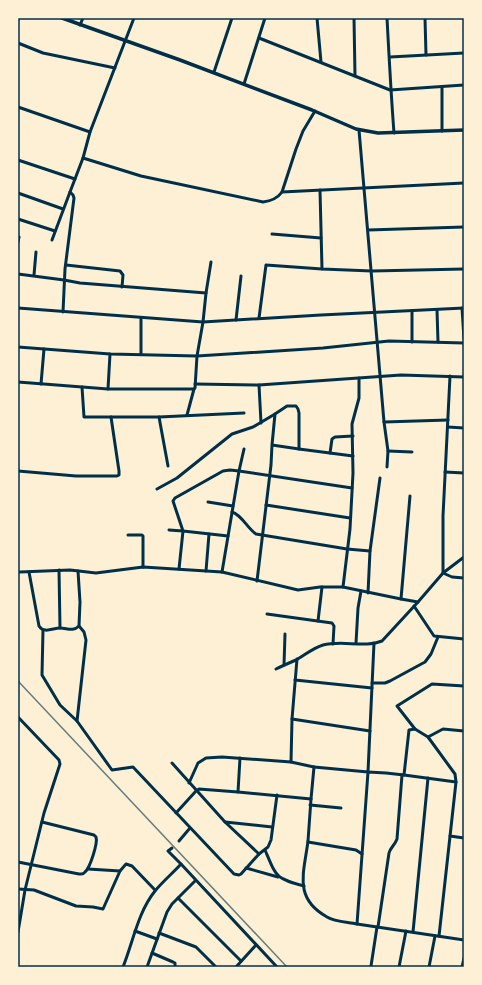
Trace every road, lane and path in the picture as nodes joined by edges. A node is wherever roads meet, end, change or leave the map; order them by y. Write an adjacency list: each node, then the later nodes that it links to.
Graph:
1 (62, 18): 10 (street)
2 (83, 18): 10 (street)
3 (134, 18): 12 (street)
4 (232, 18): 19 (street)
5 (265, 18): 11 (street)
6 (318, 18): 17 (street)
7 (354, 18): 20 (street)
8 (387, 18): 16 (street)
9 (425, 18): 15 (street)
10 (80, 25): 12 (street)
11 (259, 38): 17 (street); 21 (street)
12 (125, 41): 18 (street); 19 (street)
13 (18, 43): 18 (street)
14 (464, 53): 15 (street)
15 (426, 55): 16 (street)
16 (390, 57): 24 (street)
17 (321, 62): 20 (street)
18 (115, 68): 30 (street)
19 (214, 72): 21 (street)
20 (355, 76): 24 (street)
21 (244, 84): 26 (street)
22 (464, 85): 23 (street)
23 (442, 87): 24 (street); 29 (street)
24 (390, 90): 31 (street)
25 (18, 107): 30 (street)
26 (315, 111): 27 (street); 39 (street)
27 (359, 130): 31 (street); 36 (street)
28 (464, 130): 29 (street)
29 (442, 131): 31 (street)
30 (90, 132): 32 (street)
31 (394, 133)
32 (83, 158): 34 (street); 39 (street)
33 (18, 160): 34 (street)
34 (75, 180): 38 (street)
35 (464, 183): 36 (street)
36 (364, 187): 37 (street); 44 (street)
37 (320, 190): 39 (street); 48 (street)
38 (70, 192): 41 (street); 53 (street)
39 (282, 192)
40 (18, 193): 41 (street)
41 (63, 209): 45 (street)
42 (18, 219): 45 (street)
43 (464, 227): 44 (street)
44 (368, 230): 56 (street)
45 (55, 231): 49 (street)
46 (272, 234): 48 (street)
47 (18, 237): 50 (street)
48 (321, 238): 54 (street)
49 (52, 240)
50 (18, 242)
51 (36, 252): 58 (street)
52 (211, 262): 62 (street)
53 (66, 265): 60 (street); 61 (street)
54 (322, 269): 56 (street); 70 (street)
55 (464, 269): 56 (street)
56 (372, 271): 68 (street)
57 (18, 274): 58 (street)
58 (34, 276): 60 (street)
59 (241, 276): 71 (street)
60 (64, 280): 61 (street); 67 (street)
61 (122, 287): 62 (street)
62 (206, 293): 72 (street)
63 (18, 308): 67 (street)
64 (463, 308): 65 (street); 73 (street)
65 (437, 310): 66 (street); 76 (street)
66 (412, 311): 68 (street); 75 (street)
67 (63, 312): 69 (street)
68 (375, 313): 70 (street); 74 (street)
69 (141, 318): 72 (street); 81 (street)
70 (260, 318): 71 (street)
71 (236, 320): 72 (street)
72 (203, 322): 82 (street)
73 (464, 339)
74 (378, 342): 75 (street); 82 (street); 83 (street)
75 (412, 342): 76 (street)
76 (438, 342): 77 (street)
77 (464, 343)
78 (18, 347): 79 (street)
79 (44, 349): 80 (street); 88 (street)
80 (110, 354): 81 (street); 92 (street)
81 (141, 354): 82 (street)
82 (197, 356): 89 (street)
83 (381, 376): 84 (street); 86 (street); 100 (street)
84 (450, 376): 85 (street); 99 (street)
85 (464, 377)
86 (359, 378): 90 (street); 104 (street)
87 (18, 383): 88 (street)
88 (41, 384): 91 (street)
89 (195, 384): 90 (street); 93 (street)
90 (259, 385): 101 (street)
91 (82, 387): 92 (street); 97 (street)
92 (108, 389): 93 (street)
93 (194, 390): 96 (street)
94 (244, 413): 96 (street)
95 (275, 414): 101 (street); 105 (street); 107 (street)
96 (187, 415): 98 (street)
97 (112, 417): 98 (street); 114 (street)
98 (159, 417): 112 (street)
99 (448, 420): 100 (street); 102 (street)
100 (384, 422): 108 (street)
101 (260, 423): 121 (street)
102 (448, 427): 103 (street); 116 (street)
103 (464, 428)
104 (352, 436): 110 (street); 111 (street)
105 (272, 445): 107 (street); 118 (street)
106 (244, 449): 115 (street)
107 (299, 449): 110 (street)
108 (388, 451): 109 (street); 113 (street)
109 (412, 452)
110 (330, 453): 111 (street)
111 (353, 456): 120 (street)
112 (168, 466)
113 (387, 467)
114 (18, 470)
115 (240, 471): 118 (street); 125 (street); 129 (street)
116 (445, 472): 117 (street); 145 (street)
117 (464, 474)
118 (270, 476): 120 (street); 124 (street)
119 (380, 478): 135 (street)
120 (352, 488): 127 (street)
121 (157, 489)
122 (410, 496): 152 (street)
123 (208, 502): 125 (street)
124 (266, 505): 127 (street); 133 (street)
125 (233, 506): 126 (street)
126 (232, 512): 132 (street); 133 (street)
127 (350, 518): 134 (street)
128 (169, 530): 129 (street)
129 (183, 531): 130 (street); 138 (street)
130 (209, 534): 132 (street); 141 (street)
131 (128, 535): 137 (street)
132 (228, 536): 144 (street)
133 (262, 536): 134 (street); 147 (street)
134 (347, 549): 135 (street); 149 (street)
135 (370, 551): 151 (street)
136 (464, 557): 145 (street)
137 (143, 567): 138 (street); 140 (street)
138 (179, 569): 141 (street)
139 (59, 570): 140 (street); 143 (street); 158 (street)
140 (78, 571): 157 (street)
141 (206, 571): 144 (street)
142 (20, 572): 143 (street)
143 (29, 572): 159 (street)
144 (222, 572): 147 (street)
145 (443, 573): 146 (street); 153 (street)
146 (464, 578)
147 (257, 581): 148 (street)
148 (322, 587): 149 (street); 156 (street)
149 (343, 587): 150 (street)
150 (361, 591): 151 (street); 163 (street)
151 (368, 593): 152 (street)
152 (401, 599): 153 (street)
153 (418, 602): 154 (street)
154 (414, 606): 161 (street); 164 (street)
155 (268, 614): 156 (street)
156 (318, 621): 165 (street)
157 (79, 626): 158 (street); 175 (street)
158 (60, 628): 159 (street)
159 (43, 630): 175 (street)
160 (285, 634): 167 (street)
161 (438, 637): 162 (street); 170 (street)
162 (464, 639)
163 (356, 643): 164 (street); 165 (street)
164 (374, 643): 170 (street)
165 (332, 644): 166 (street)
166 (297, 659): 167 (street); 169 (street)
167 (284, 665): 168 (street)
168 (276, 669)
169 (295, 680): 172 (street); 174 (street)
170 (372, 683): 172 (street)
171 (464, 686): 176 (street)
172 (372, 688): 177 (street)
173 (18, 717): 196 (street)
174 (292, 719): 177 (street); 181 (street)
175 (77, 721): 195 (street)
176 (414, 729): 179 (street); 185 (street)
177 (370, 731): 184 (street)
178 (464, 731): 179 (street)
179 (428, 736): 187 (street)
180 (240, 758): 181 (street); 188 (street); 190 (street)
181 (291, 762): 183 (street)
182 (172, 763): 188 (street)
183 (314, 767): 184 (street); 192 (street)
184 (368, 772): 185 (street); 207 (street)
185 (403, 775): 186 (street); 222 (street)
186 (428, 778): 187 (street); 226 (street)
187 (456, 782): 200 (street)
188 (190, 783): 189 (street)
189 (196, 791): 190 (street); 195 (street); 197 (street)
190 (238, 792): 191 (street)
191 (277, 795): 192 (street); 198 (street)
192 (311, 799): 193 (street)
193 (310, 804): 194 (street); 203 (street)
194 (341, 808)
195 (176, 813): 199 (street)
196 (42, 822): 210 (street); 212 (street)
197 (225, 822): 198 (street); 206 (street)
198 (272, 827): 205 (street)
199 (190, 828): 202 (street); 211 (street)
200 (450, 836): 201 (street); 228 (street)
201 (464, 838)
202 (178, 841)
203 (308, 842): 207 (street); 216 (street)
204 (172, 848): 209 (street)
205 (265, 850): 206 (street); 214 (street)
206 (259, 854): 211 (street)
207 (362, 854): 221 (street)
208 (18, 862): 210 (street)
209 (181, 864): 215 (street); 219 (street)
210 (31, 865): 212 (street); 218 (street)
211 (246, 868): 214 (street)
212 (88, 869): 213 (street)
213 (120, 871): 218 (street); 219 (street)
214 (278, 877): 216 (street)
215 (195, 881): 220 (street); 231 (street)
216 (304, 886): 221 (street)
217 (18, 889): 218 (street)
218 (25, 890): 225 (street)
219 (155, 890): 223 (street)
220 (178, 898): 227 (street); 234 (street)
221 (356, 924): 222 (street)
222 (377, 927): 224 (street); 236 (street)
223 (135, 931): 229 (street); 237 (street)
224 (406, 931): 226 (street); 244 (street)
225 (18, 932)
226 (413, 932): 228 (street)
227 (159, 933): 229 (street); 240 (street)
228 (437, 936): 230 (street); 245 (street)
229 (157, 939): 232 (street)
230 (464, 940)
231 (256, 945): 234 (street); 235 (street)
232 (152, 953): 238 (street); 239 (street)
233 (464, 958): 246 (street)
234 (241, 961): 241 (street)
235 (273, 963): 242 (street); 243 (street)
236 (371, 966)
237 (123, 967)
238 (147, 967)
239 (175, 967)
240 (216, 967)
241 (236, 967)
242 (269, 967)
243 (277, 967)
244 (399, 967)
245 (429, 967)
246 (462, 967)

